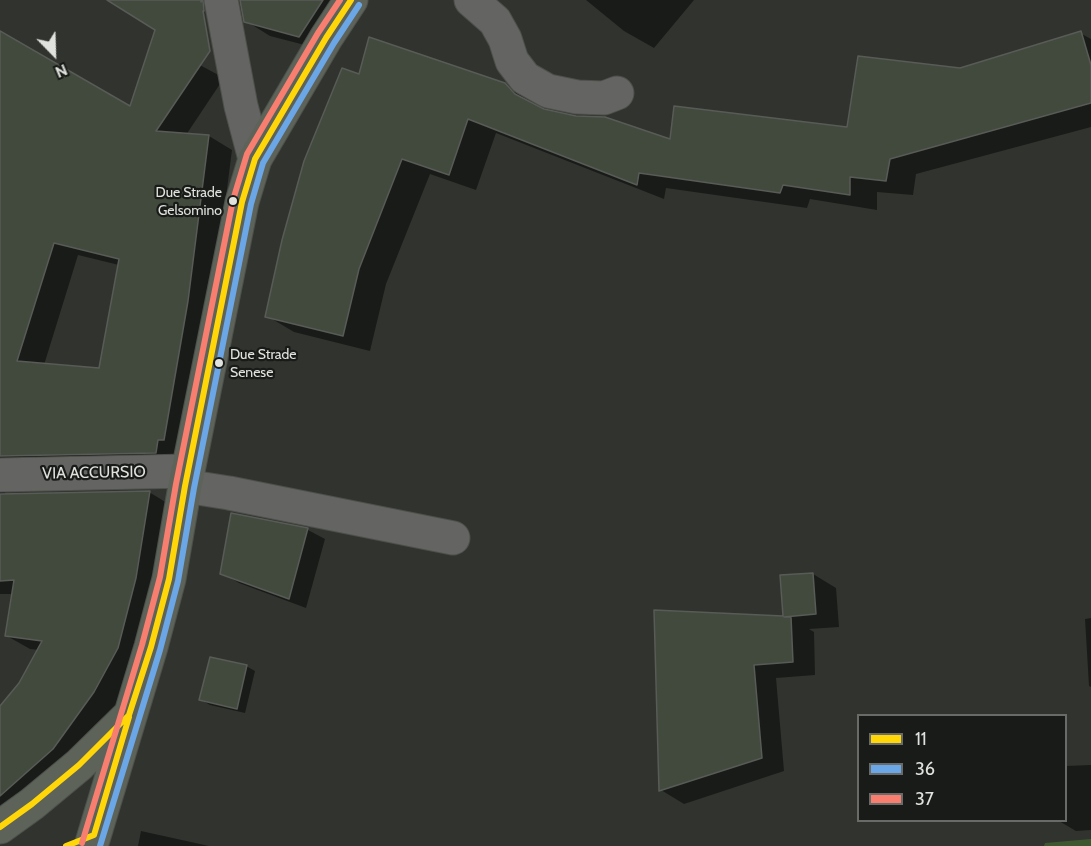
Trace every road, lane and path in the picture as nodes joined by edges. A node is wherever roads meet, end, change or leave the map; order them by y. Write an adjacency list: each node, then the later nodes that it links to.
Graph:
1 (221, 0): 5 (street)
2 (351, 0): 5 (main road)
3 (471, 0): 4 (street)
4 (617, 93)
5 (255, 159): 7 (main road)
6 (0, 475): 7 (street, VIA ACCURSIO)
7 (186, 479): 8 (street, VIA ACCURSIO); 9 (main road)
8 (453, 538)
9 (129, 716): 10 (main road); 11 (main road)
10 (0, 826)
11 (84, 842)

